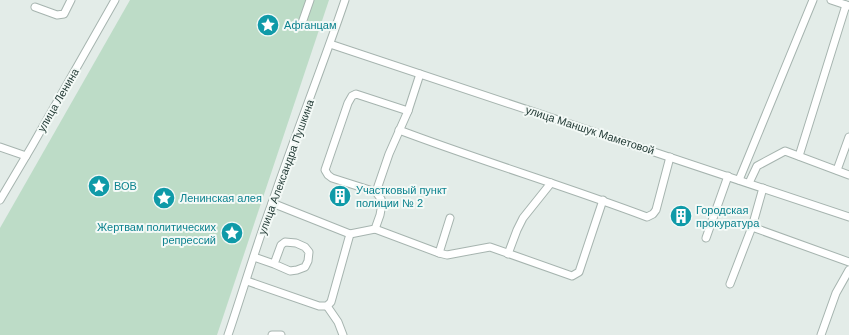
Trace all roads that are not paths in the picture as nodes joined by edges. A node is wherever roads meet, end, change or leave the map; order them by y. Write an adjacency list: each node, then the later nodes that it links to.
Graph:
1 (71, 0): 8 (street)
2 (115, 0): 16 (street, улица Ленина)
3 (310, 0): 9 (street)
4 (345, 0): 10 (street, улица Александра Пушкина)
5 (813, 0): 22 (street)
6 (832, 0): 7 (street)
7 (847, 6): 17 (street)
8 (35, 7)
9 (302, 23)
10 (330, 44): 11 (street, улица Маншук Маметовой); 29 (street, улица Александра Пушкина)
11 (420, 74): 12 (street); 18 (street, улица Маншук Маметовой)
12 (408, 111): 13 (street); 26 (street)
13 (399, 130): 23 (street); 26 (street)
14 (849, 138): 19 (street)
15 (0, 147): 16 (street)
16 (26, 156): 27 (street, улица Ленина)
17 (799, 156): 19 (street); 24 (street)
18 (670, 157): 21 (street, улица Маншук Маметовой); 28 (street)
19 (837, 170): 20 (street)
20 (849, 174)
21 (728, 176): 22 (street, улица Маншук Маметовой); 35 (street)
22 (738, 180): 24 (street, улица Маншук Маметовой)
23 (551, 183): 28 (street); 37 (street)
24 (749, 183): 25 (street, улица Маншук Маметовой)
25 (763, 188): 30 (street, улица Маншук Маметовой); 32 (street)
26 (376, 192): 33 (street)
27 (0, 200)
28 (603, 200): 37 (street)
29 (272, 203): 34 (street); 38 (street, улица Александра Пушкина)
30 (849, 217)
31 (450, 218): 36 (street)
32 (752, 227): 39 (street); 43 (street)
33 (374, 229): 34 (street); 36 (street)
34 (350, 234): 44 (street)
35 (706, 238)
36 (440, 253): 37 (street)
37 (508, 254)
38 (254, 257): 40 (street); 42 (street, улица Александра Пушкина)
39 (849, 262)
40 (274, 264): 40 (street)
41 (849, 270): 49 (street)
42 (247, 281): 44 (street); 45 (street, улица Александра Пушкина)
43 (730, 284)
44 (327, 306): 48 (street)
45 (228, 335)
46 (272, 335): 47 (street)
47 (281, 335)
48 (343, 335)
49 (820, 335)

